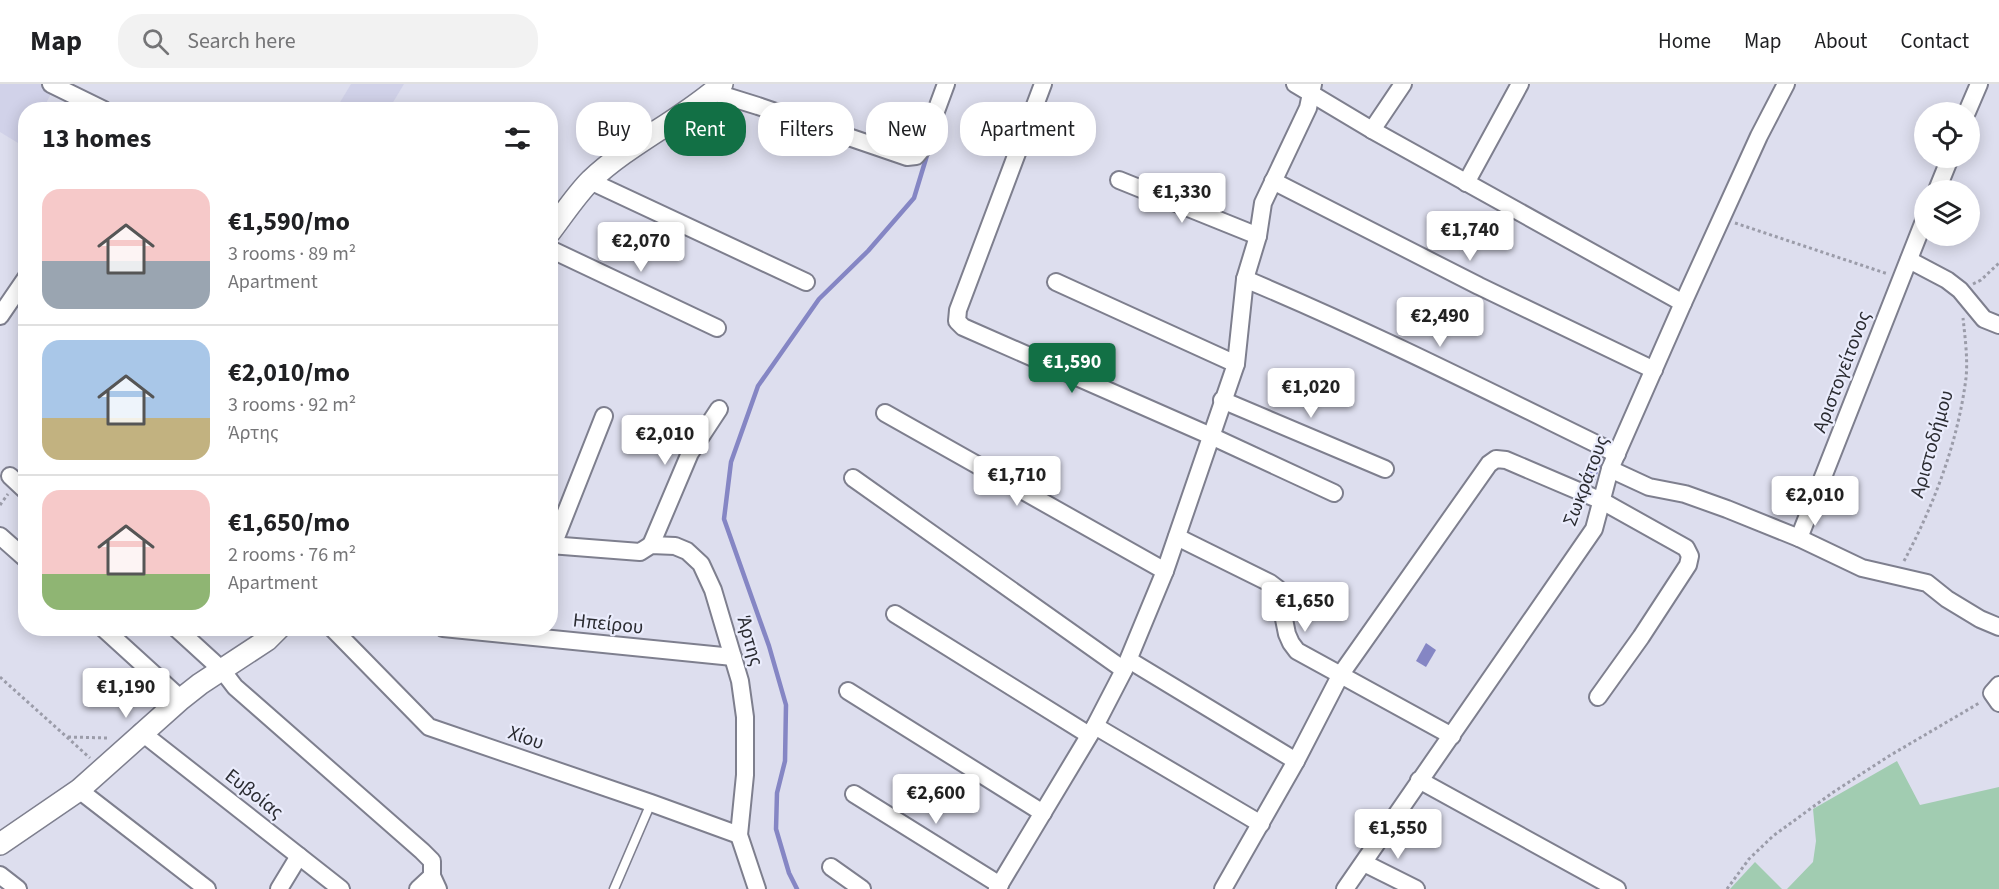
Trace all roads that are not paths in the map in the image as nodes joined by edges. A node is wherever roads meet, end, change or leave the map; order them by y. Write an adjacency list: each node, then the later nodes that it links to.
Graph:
1 (51, 84): 11 (street)
2 (946, 84): 9 (street)
3 (1043, 84): 37 (street)
4 (1295, 84): 10 (street)
5 (1403, 84): 13 (street)
6 (1520, 84): 17 (street)
7 (1786, 84): 27 (street, Σωκράτους)
8 (1978, 84): 12 (street)
9 (718, 88): 15 (street)
10 (1312, 89): 13 (street); 16 (street)
11 (88, 102)
12 (1971, 102)
13 (1372, 130): 17 (street)
14 (1119, 180): 19 (street)
15 (590, 181): 18 (street); 24 (street)
16 (1273, 181): 19 (street); 32 (street)
17 (1466, 183): 27 (street)
18 (558, 222)
19 (1258, 236): 23 (street)
20 (1914, 246): 22 (street, Αριστογείτονος)
21 (558, 253): 30 (street)
22 (1909, 260): 29 (street); 48 (street, Αριστογείτονος)
23 (1245, 279): 31 (street); 38 (street)
24 (806, 282)
25 (1056, 282): 31 (street)
26 (18, 290): 28 (street)
27 (1683, 303): 32 (street, Σωκράτους)
28 (0, 316)
29 (1999, 325)
30 (717, 327)
31 (1236, 364): 33 (street)
32 (1654, 370): 38 (street, Σωκράτους)
33 (1222, 400): 37 (street); 39 (street)
34 (719, 409): 50 (street)
35 (885, 413): 52 (street)
36 (604, 416): 45 (street)
37 (1211, 436): 43 (street); 47 (street)
38 (1614, 462): 44 (street, Σωκράτους); 48 (street)
39 (1385, 469)
40 (10, 476): 42 (street)
41 (853, 478): 61 (street)
42 (18, 483)
43 (1334, 493)
44 (1602, 501): 63 (street); 65 (street); 69 (street, Σωκράτους)
45 (558, 530)
46 (0, 536): 51 (street)
47 (1177, 537): 52 (street); 63 (street)
48 (1799, 538): 54 (street)
49 (558, 545): 50 (street, Άρτης)
50 (651, 545): 60 (street, Άρτης)
51 (18, 552)
52 (1165, 571): 61 (street)
53 (895, 614): 67 (street)
54 (1999, 627)
55 (112, 636): 66 (street)
56 (185, 636): 62 (street)
57 (271, 636): 62 (street)
58 (340, 636): 74 (street, Χίου)
59 (523, 636): 60 (street, Ηπείρου)
60 (733, 657): 77 (street, Άρτης)
61 (1127, 665): 67 (street); 70 (street)
62 (222, 670): 66 (street); 83 (street)
63 (1341, 674): 69 (street); 70 (street)
64 (848, 691): 75 (street)
65 (1598, 697)
66 (181, 699): 68 (street)
67 (1092, 731): 75 (street); 76 (street)
68 (137, 736): 72 (street); 79 (street, Ευβοίας)
69 (1452, 736): 71 (street, Σωκράτους)
70 (1296, 761): 76 (street)
71 (1419, 780): 80 (street, Σωκράτους); 96 (street)
72 (79, 790): 78 (street); 86 (street)
73 (854, 794): 84 (street)
74 (651, 803): 77 (street, Χίου); 90 (lane)
75 (1043, 813): 84 (street)
76 (1261, 824): 93 (street)
77 (739, 835): 91 (street, Άρτης)
78 (0, 844)
79 (299, 856): 87 (street); 88 (street, Ευβοίας)
80 (1364, 863): 94 (street, Σωκράτους); 95 (street)
81 (831, 867): 92 (street)
82 (0, 875): 85 (street)
83 (435, 882): 89 (street)
84 (999, 887)
85 (18, 889)
86 (207, 889)
87 (279, 889)
88 (341, 889)
89 (418, 889)
90 (614, 889)
91 (757, 889)
92 (862, 889)
93 (1223, 889)
94 (1345, 889)
95 (1416, 889)
96 (1617, 889)

